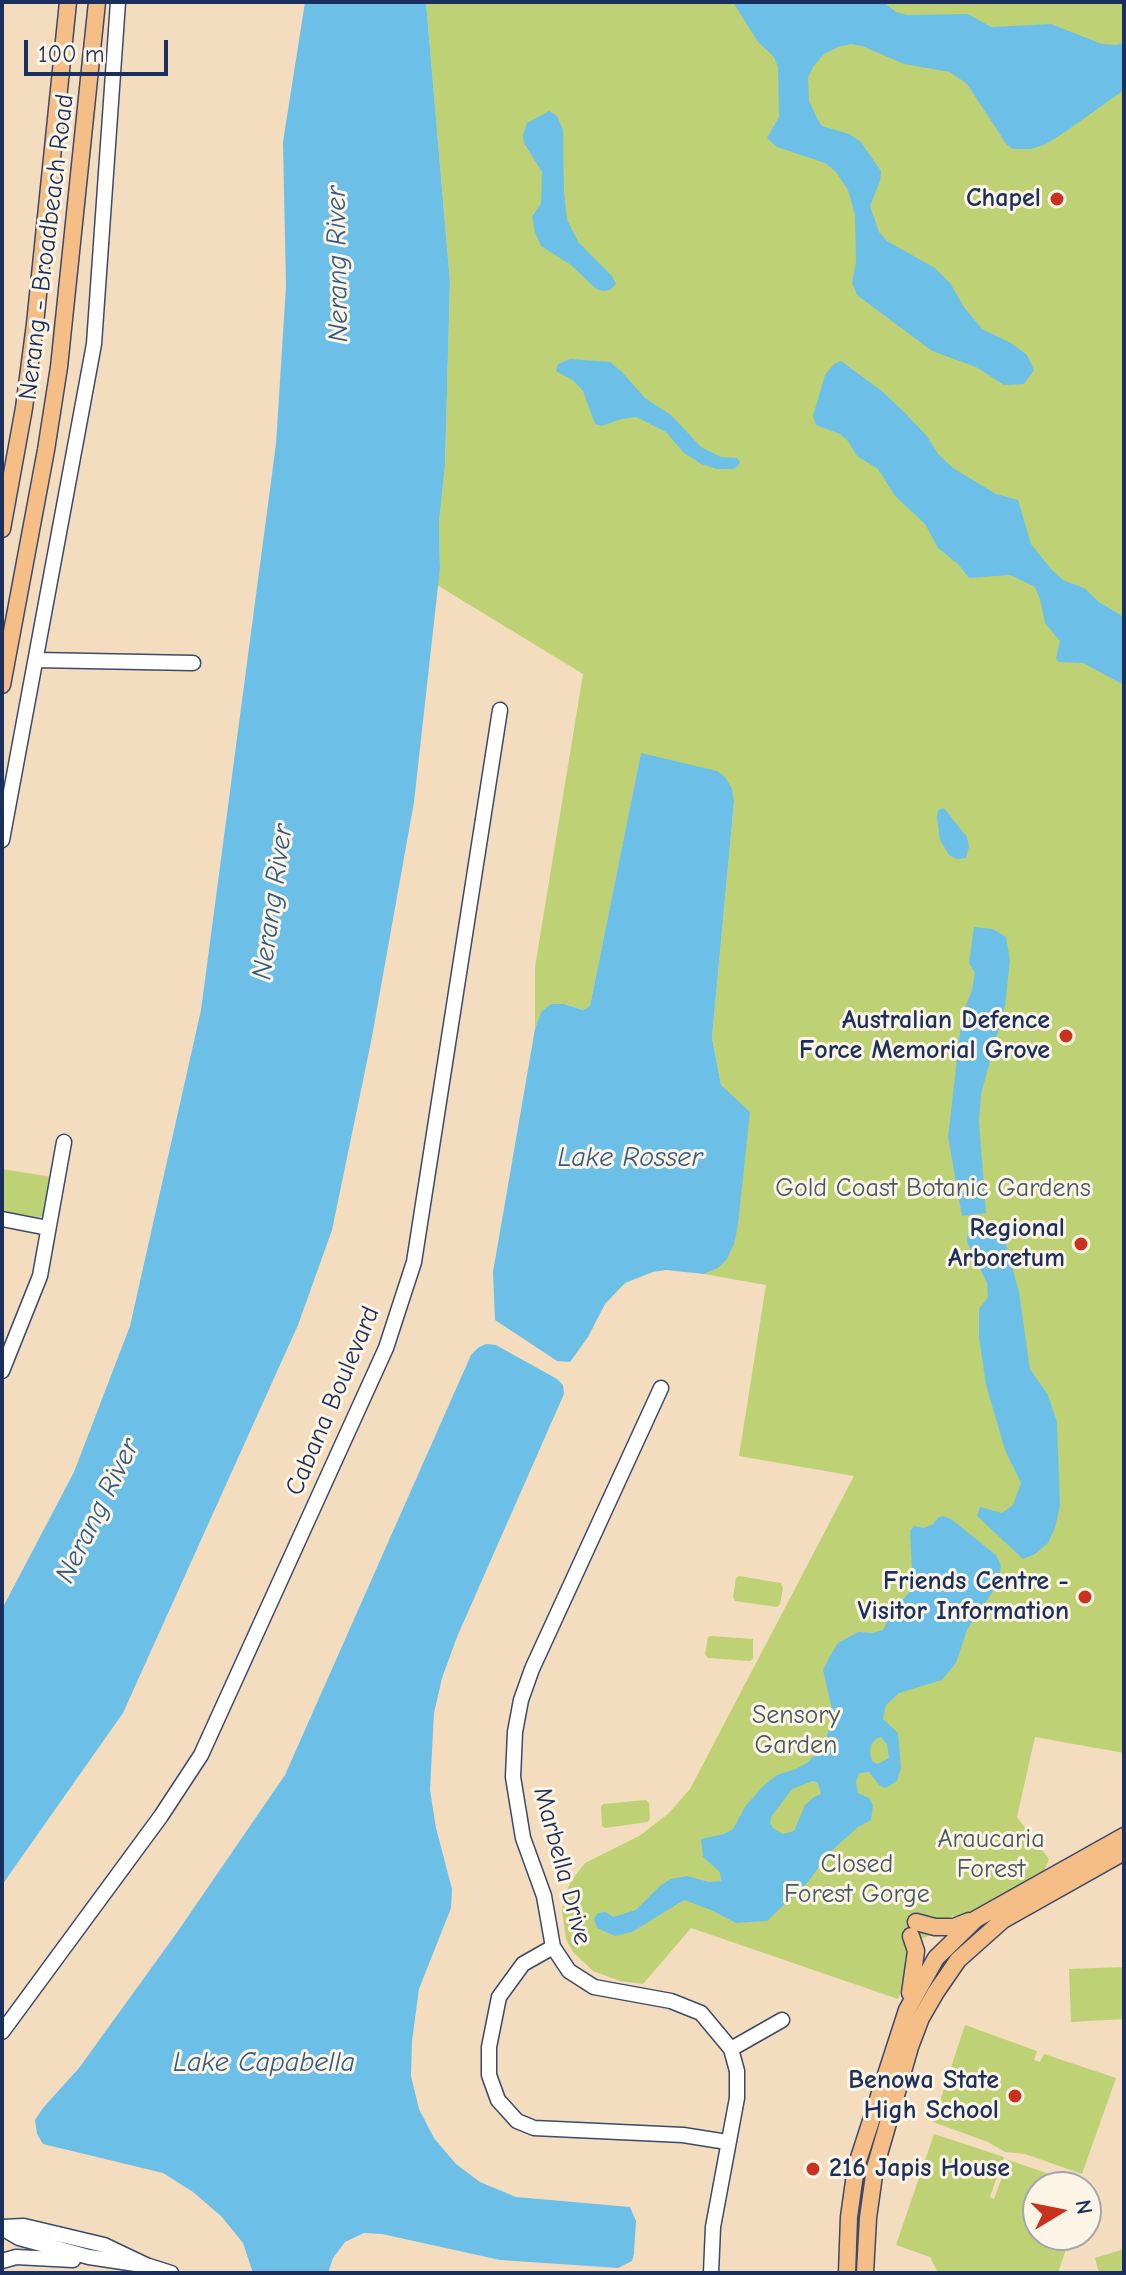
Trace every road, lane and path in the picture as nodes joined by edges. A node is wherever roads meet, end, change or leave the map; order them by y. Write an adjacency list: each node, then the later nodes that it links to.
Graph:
1 (68, 2): 4 (main road, Nerang - Broadbeach Road)
2 (97, 2): 7 (main road, Nerang - Broadbeach Road)
3 (118, 2): 5 (street)
4 (2, 529)
5 (36, 660): 6 (street); 9 (street)
6 (193, 663)
7 (2, 685)
8 (500, 710): 21 (street, Cabana Boulevard)
9 (2, 840)
10 (64, 1142): 12 (street)
11 (2, 1219): 12 (street)
12 (48, 1228): 13 (street)
13 (2, 1371)
14 (661, 1388): 18 (street, Marbella Drive)
15 (1124, 1836): 17 (main road)
16 (1124, 1852): 31 (main road)
17 (976, 1919): 19 (main road); 19 (main road)
18 (553, 1947): 22 (street, Marbella Drive); 23 (street)
19 (907, 2010): 30 (main road)
20 (782, 2020): 22 (street)
21 (2, 2032)
22 (731, 2049): 23 (street)
23 (727, 2142): 29 (street)
24 (2, 2228): 25 (street); 27 (street)
25 (89, 2257): 26 (street); 27 (street)
26 (2, 2261)
27 (149, 2266): 28 (street)
28 (171, 2273)
29 (711, 2273)
30 (847, 2273)
31 (865, 2273)

